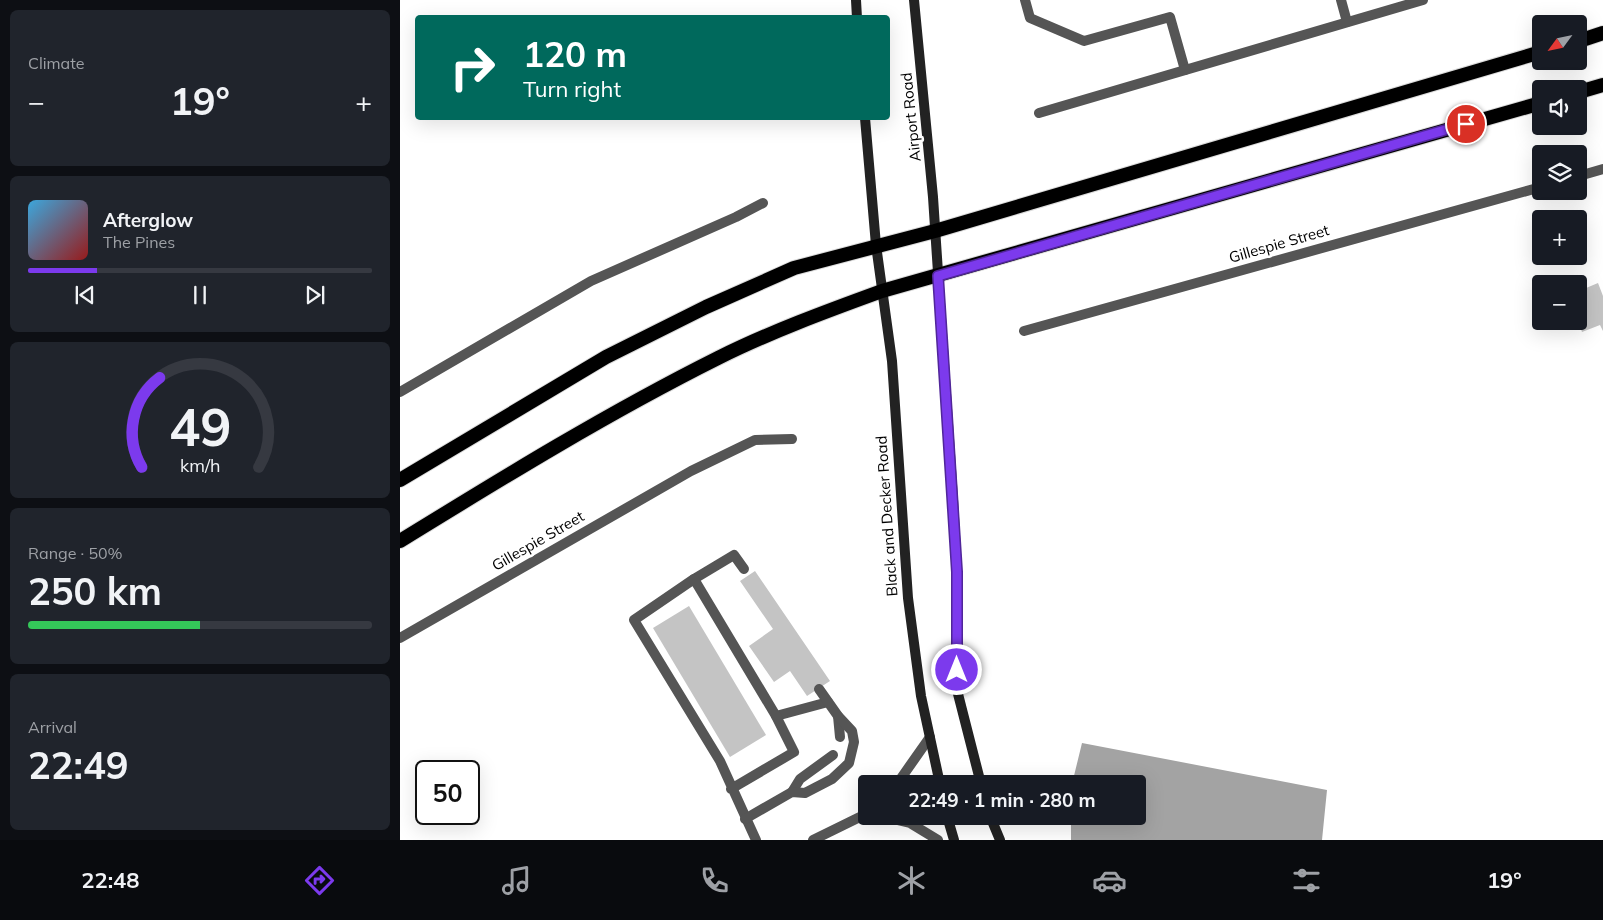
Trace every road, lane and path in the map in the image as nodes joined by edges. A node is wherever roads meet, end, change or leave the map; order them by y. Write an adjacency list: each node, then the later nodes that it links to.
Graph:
1 (856, 0): 6 (main road)
2 (914, 0): 21 (main road, Airport Road)
3 (1024, 0): 11 (street)
4 (1341, 0): 7 (street)
5 (1424, 0): 7 (street)
6 (857, 15)
7 (1347, 22): 11 (street)
8 (1603, 34): 9 (highway)
9 (1588, 38)
10 (1532, 55): 21 (highway)
11 (1185, 70): 15 (street)
12 (1603, 85): 13 (highway)
13 (1587, 90)
14 (1532, 106): 23 (highway)
15 (1038, 112)
16 (865, 120): 22 (main road)
17 (1603, 169): 18 (street)
18 (1587, 174)
19 (1532, 190): 25 (street, Gillespie Street)
20 (763, 203): 26 (street)
21 (935, 231): 22 (highway); 23 (main road)
22 (876, 246): 24 (main road, Black and Decker Road); 28 (highway)
23 (938, 276): 24 (highway); 42 (main road)
24 (882, 291): 29 (highway); 38 (main road, Black and Decker Road)
25 (1024, 331)
26 (400, 392)
27 (792, 438): 32 (street, Gillespie Street)
28 (400, 480)
29 (400, 541)
30 (744, 569): 31 (street)
31 (694, 579): 35 (street); 43 (street)
32 (400, 638)
33 (819, 688): 34 (street)
34 (828, 702): 35 (street); 36 (street)
35 (776, 716): 43 (street)
36 (838, 716): 37 (street); 44 (street)
37 (840, 737)
38 (930, 737): 40 (street); 41 (main road, Black and Decker Road)
39 (832, 755): 44 (street)
40 (903, 775)
41 (938, 775)
42 (979, 775)
43 (731, 789): 46 (street)
44 (792, 792): 46 (street)
45 (858, 818): 51 (street)
46 (745, 819): 50 (street)
47 (913, 825): 52 (street)
48 (950, 825): 53 (main road)
49 (994, 825): 54 (main road)
50 (756, 840)
51 (814, 840)
52 (938, 840)
53 (954, 840)
54 (1000, 840)

